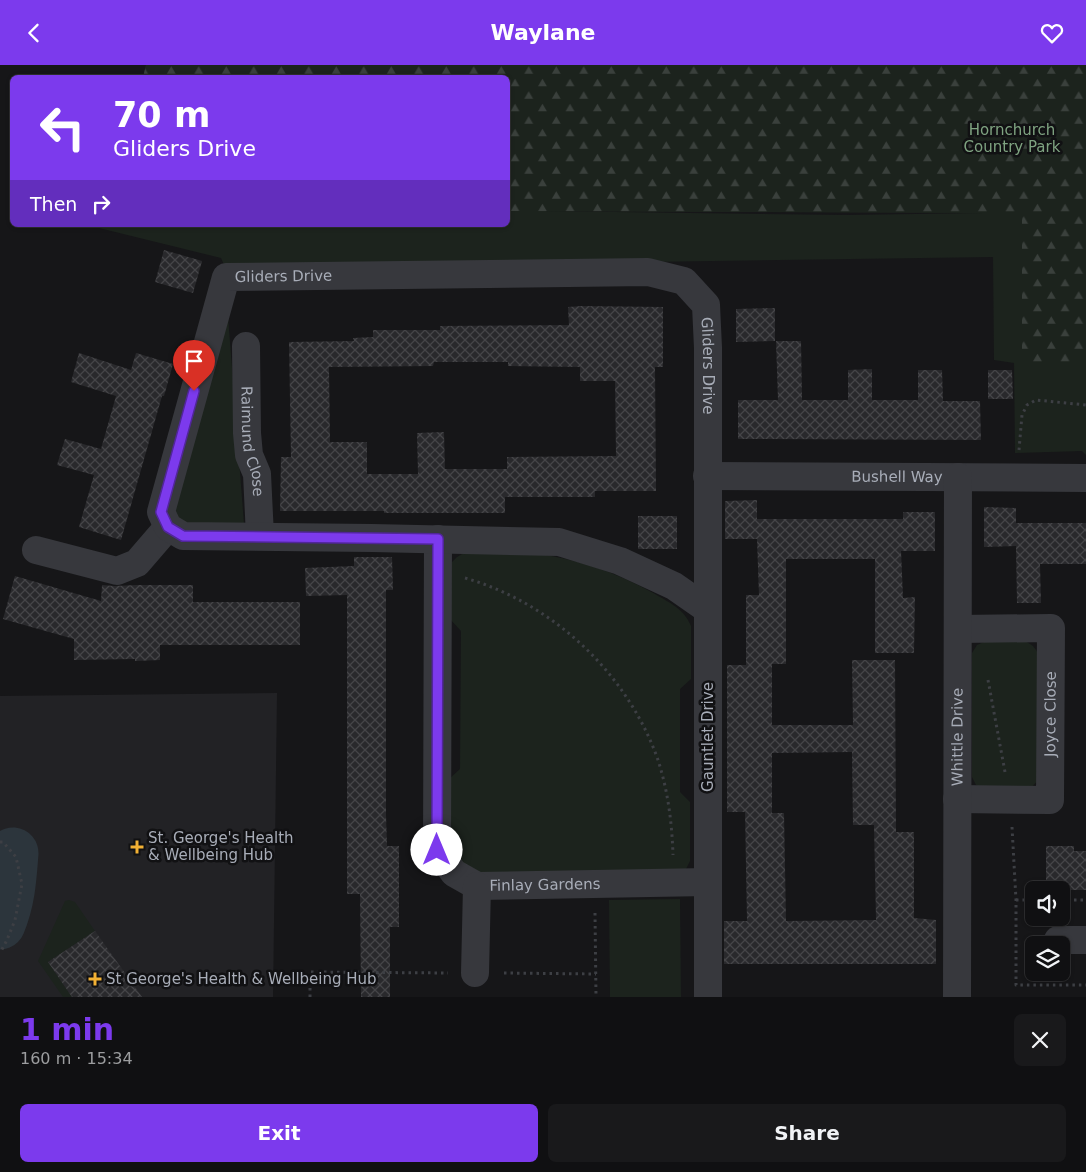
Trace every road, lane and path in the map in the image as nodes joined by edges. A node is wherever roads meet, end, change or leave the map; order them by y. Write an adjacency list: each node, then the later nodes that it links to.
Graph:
1 (246, 346): 8 (street, Raimund Close)
2 (1086, 405): 5 (path)
3 (707, 477): 4 (street, Bushell Way); 7 (street, Gliders Drive); 12 (street, Gauntlet Drive)
4 (958, 477): 5 (street, Bushell Way); 13 (street, Whittle Drive)
5 (1019, 477): 6 (street, Bushell Way)
6 (1086, 478)
7 (168, 527): 8 (street); 10 (street)
8 (260, 536): 9 (street)
9 (438, 539): 11 (street, Finlay Gardens); 12 (street)
10 (36, 550)
11 (438, 571): 18 (path); 21 (street, Finlay Gardens)
12 (707, 609): 19 (street, Gauntlet Drive)
13 (958, 629): 15 (street, Whittle Drive); 16 (street, Joyce Close)
14 (987, 674): 16 (path)
15 (957, 799): 16 (street, Joyce Close); 35 (street, Whittle Drive)
16 (1010, 799): 22 (path)
17 (0, 841): 28 (path)
18 (674, 882): 19 (street, Finlay Gardens); 20 (street, Finlay Gardens)
19 (708, 882): 34 (street, Gauntlet Drive)
20 (595, 883): 21 (street, Finlay Gardens); 30 (path)
21 (477, 886): 29 (street)
22 (1016, 900): 23 (path); 31 (path)
23 (1025, 900)
24 (1070, 900): 25 (path)
25 (1086, 900)
26 (1070, 940): 27 (street)
27 (1086, 940)
28 (0, 953)
29 (476, 973): 30 (path); 32 (path)
30 (596, 974): 33 (path)
31 (1086, 985)
32 (310, 997)
33 (596, 997)
34 (708, 997)
35 (957, 997)

